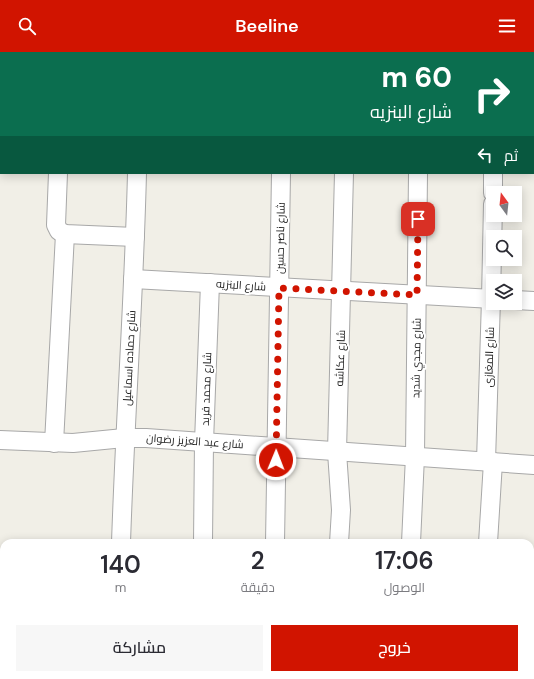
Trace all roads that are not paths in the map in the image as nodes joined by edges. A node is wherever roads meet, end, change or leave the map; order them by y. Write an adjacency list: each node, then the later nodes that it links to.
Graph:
1 (58, 174): 9 (street)
2 (137, 174): 10 (street, شارع حماده اسماعيل)
3 (281, 174): 14 (street, شارع ناصر حسين)
4 (344, 174): 15 (street, شارع عكاشه)
5 (418, 174): 16 (street, شارع مجدي شديد)
6 (494, 174): 7 (street)
7 (493, 186)
8 (493, 222): 11 (street, شارع المغازى)
9 (65, 234): 10 (street); 24 (street)
10 (135, 237): 12 (street, شارع حماده اسماعيل)
11 (492, 274)
12 (133, 279): 13 (street, شارع البنزيه); 21 (street, شارع حماده اسماعيل)
13 (210, 283): 14 (street, شارع البنزيه); 23 (street, شارع محمد فريد)
14 (279, 288): 15 (street, شارع البنزيه); 25 (street, شارع ناصر حسين)
15 (341, 291): 16 (street, شارع البنزيه); 26 (street, شارع عكاشه)
16 (417, 295): 17 (street, شارع البنزيه); 27 (street, شارع مجدي شديد)
17 (486, 299)
18 (522, 300): 19 (street)
19 (534, 301)
20 (492, 310): 28 (street, شارع المغازى)
21 (124, 438): 23 (street, شارع عبد العزيز رضوان); 24 (street, شارع عبد العزيز رضوان); 30 (street, شارع حماده اسماعيل)
22 (0, 440): 24 (street, شارع عبد العزيز رضوان)
23 (204, 442): 25 (street, شارع عبد العزيز رضوان); 31 (street, شارع محمد فريد)
24 (54, 443)
25 (276, 447): 26 (street, شارع عبد العزيز رضوان); 32 (street, شارع ناصر حسين)
26 (337, 452): 27 (street, شارع عبد العزيز رضوان); 33 (street, شارع عكاشه)
27 (415, 456): 28 (street, شارع عبد العزيز رضوان); 34 (street, شارع مجدي شديد)
28 (489, 462): 29 (street, شارع عبد العزيز رضوان); 35 (street, شارع المغازى)
29 (534, 465)
30 (121, 539)
31 (203, 539)
32 (275, 539)
33 (339, 539)
34 (411, 539)
35 (488, 539)

